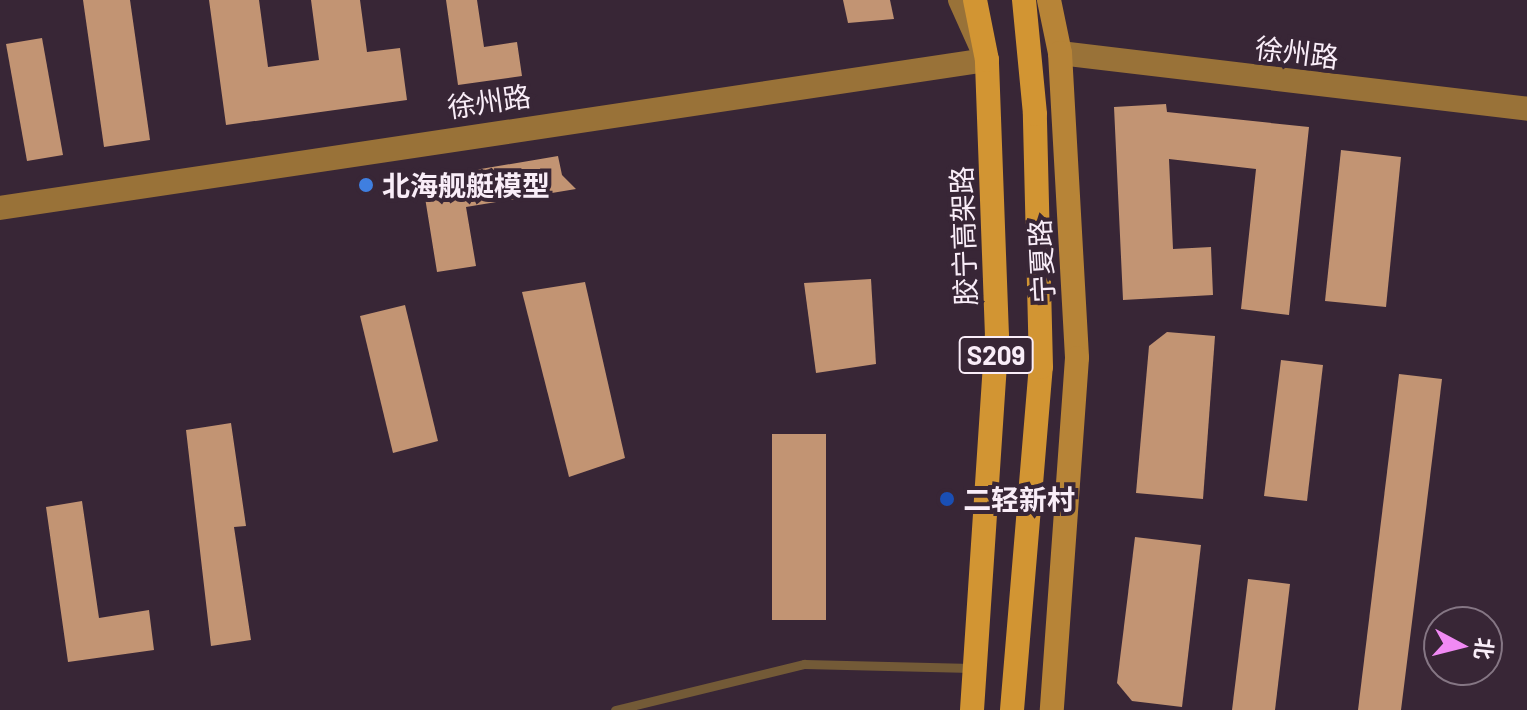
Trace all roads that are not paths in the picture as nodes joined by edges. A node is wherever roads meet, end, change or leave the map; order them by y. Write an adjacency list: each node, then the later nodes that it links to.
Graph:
1 (960, 0): 6 (street)
2 (975, 0): 6 (highway, 胶宁高架路 / S209)
3 (1024, 0): 12 (highway, S209)
4 (1049, 0): 5 (main road, 宁夏路)
5 (1060, 53): 7 (street, 徐州路); 13 (main road, 宁夏路)
6 (987, 60): 8 (street, 徐州路); 9 (highway, 胶宁高架路 / S209)
7 (1527, 109)
8 (0, 208)
9 (976, 668): 10 (lane); 11 (highway, 胶宁高架路 / S209)
10 (615, 710)
11 (972, 710)
12 (1012, 710)
13 (1052, 710)

